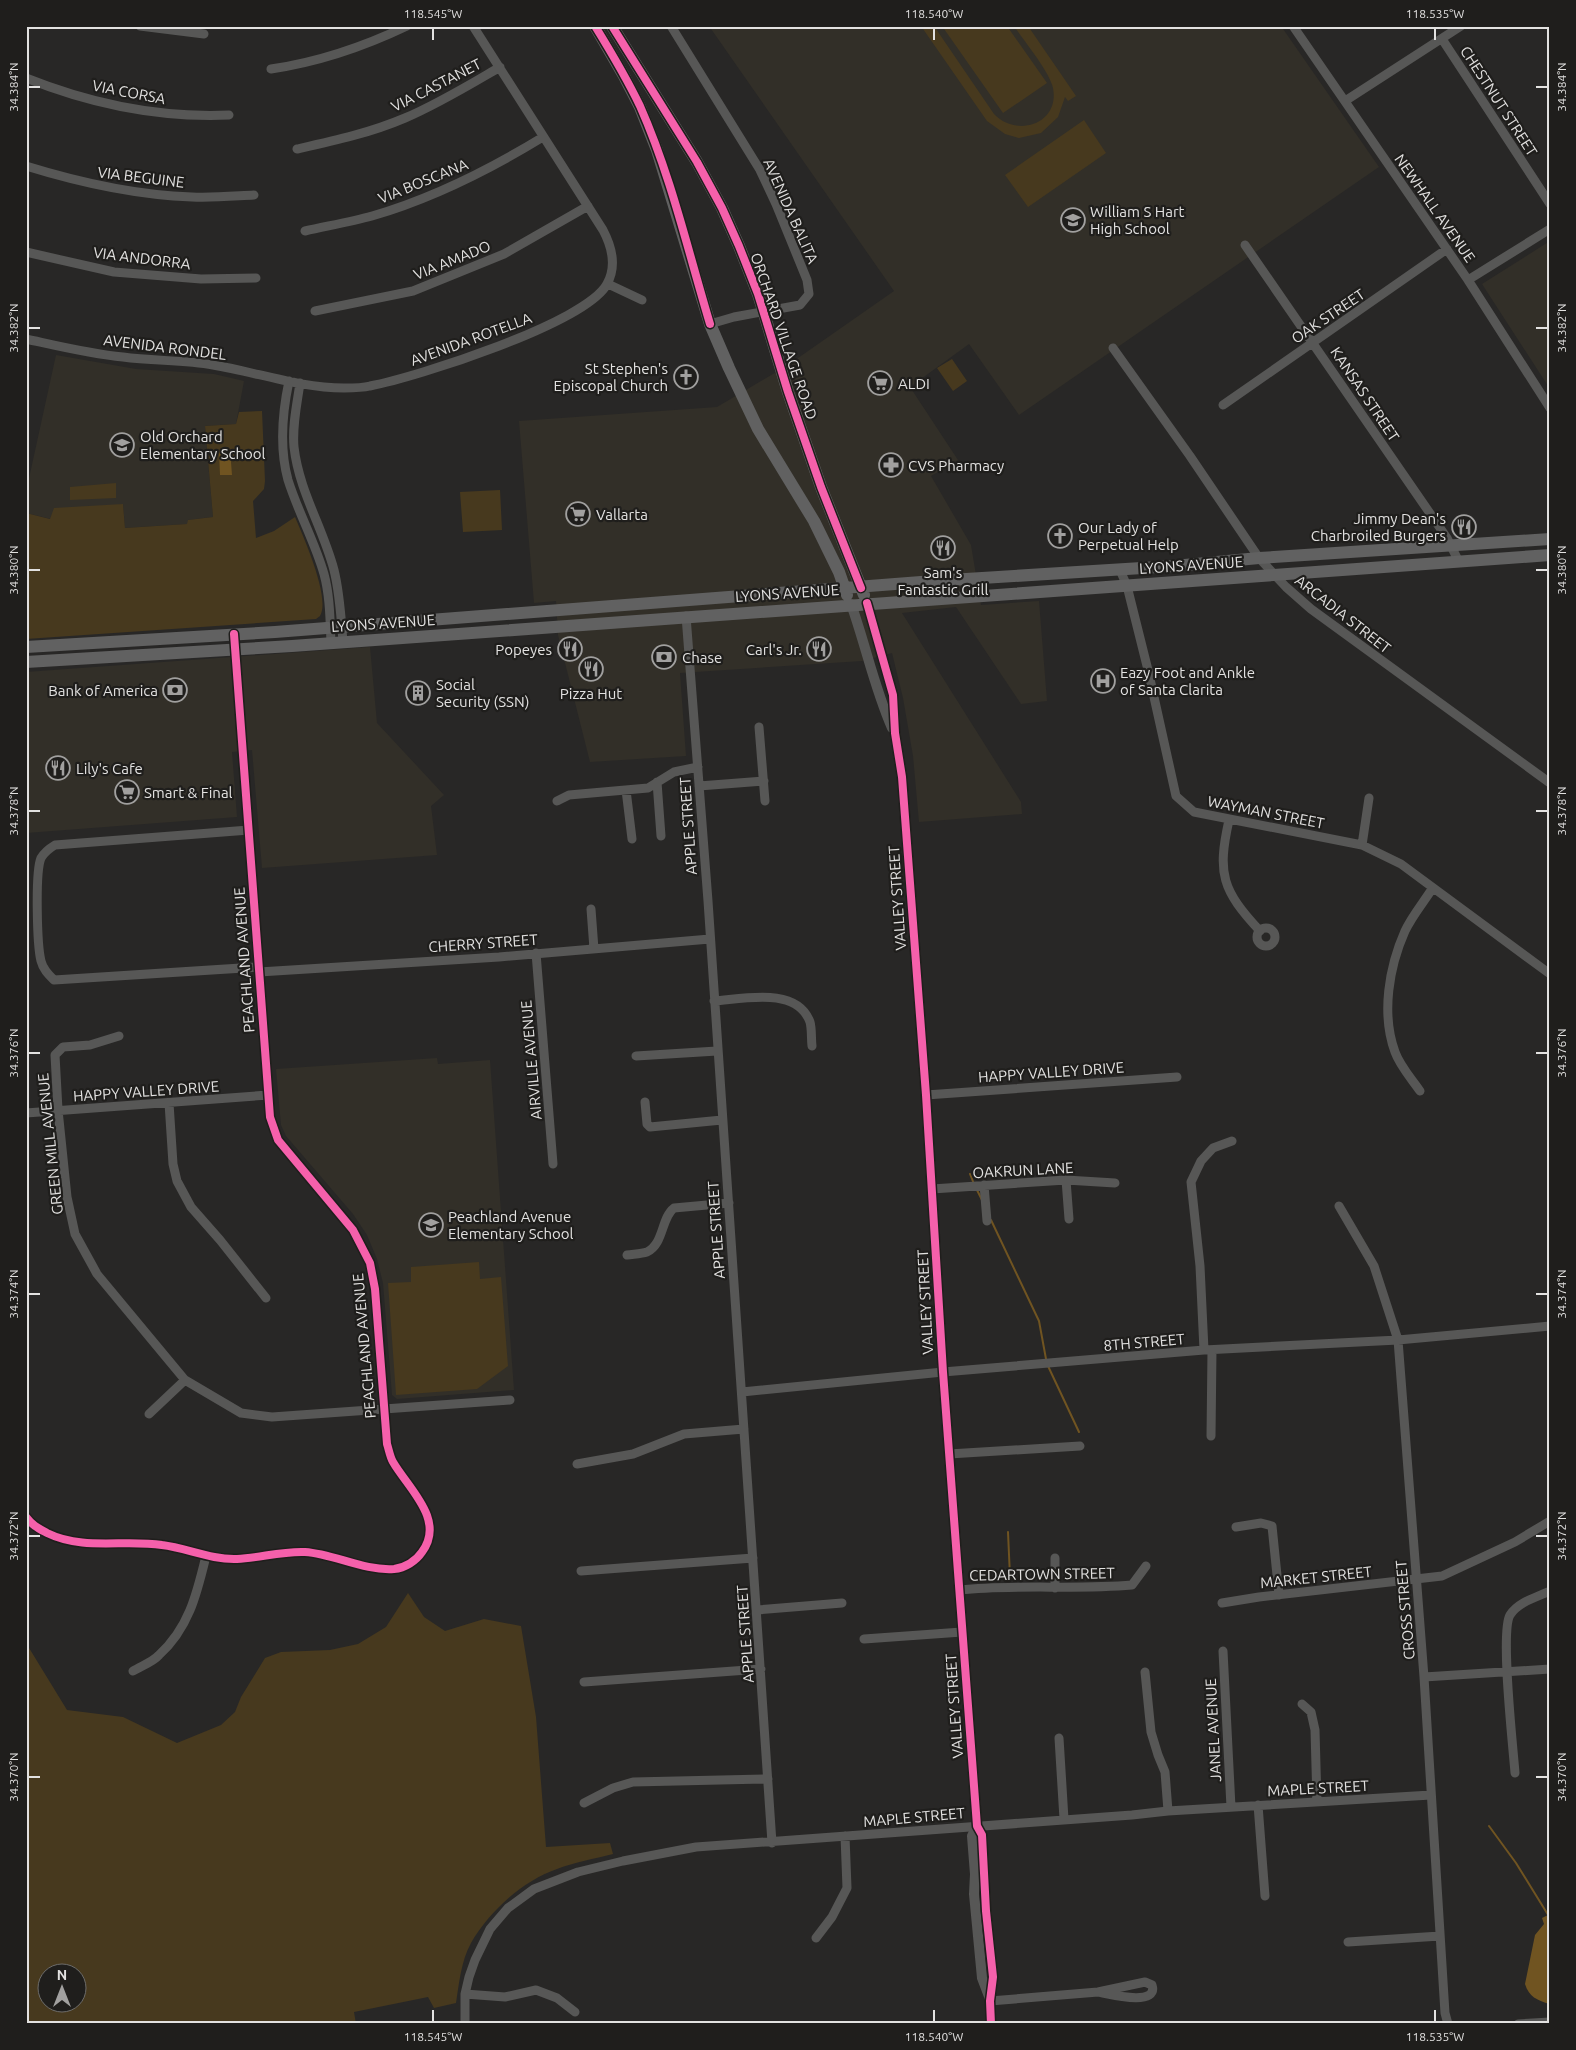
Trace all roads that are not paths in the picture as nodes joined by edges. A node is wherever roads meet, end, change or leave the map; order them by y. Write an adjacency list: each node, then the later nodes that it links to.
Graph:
1 (140, 26): 9 (street)
2 (407, 26): 12 (street)
3 (473, 26): 11 (street)
4 (595, 26): 33 (main road)
5 (612, 26): 32 (main road, ORCHARD VILLAGE ROAD)
6 (671, 26): 32 (street, AVENIDA BALITA)
7 (1293, 26): 14 (street, NEWHALL AVENUE)
8 (1461, 26): 10 (street)
9 (204, 34)
10 (1442, 39): 14 (street); 20 (street, CHESTNUT STREET)
11 (500, 67): 16 (street); 17 (street, VIA CASTANET)
12 (271, 69)
13 (26, 78): 15 (street, VIA CORSA)
14 (1345, 101): 25 (street, NEWHALL AVENUE)
15 (229, 114)
16 (543, 136): 21 (street); 23 (street, VIA BOSCANA)
17 (297, 149)
18 (26, 166): 19 (street, VIA BEGUINE)
19 (254, 195)
20 (1550, 204)
21 (588, 206): 29 (street); 31 (street, VIA AMADO)
22 (1550, 229): 28 (street)
23 (305, 231)
24 (1245, 245): 35 (street, KANSAS STREET)
25 (1447, 249): 28 (street, NEWHALL AVENUE); 35 (street, OAK STREET)
26 (26, 252): 27 (street, VIA ANDORRA)
27 (256, 278)
28 (1468, 280): 40 (street, NEWHALL AVENUE)
29 (608, 284): 30 (street); 38 (street, AVENIDA ROTELLA)
30 (642, 300)
31 (315, 311)
32 (764, 311): 33 (street, AVENIDA BALITA); 49 (main road, ORCHARD VILLAGE ROAD)
33 (710, 324): 50 (main road)
34 (26, 339): 37 (street, AVENIDA RONDEL)
35 (1313, 342): 39 (street, OAK STREET); 42 (street, KANSAS STREET)
36 (1113, 348): 44 (street, ARCADIA STREET)
37 (289, 381): 38 (street, AVENIDA RONDEL); 56 (street)
38 (300, 383): 56 (street)
39 (1223, 405)
40 (1550, 408)
41 (1550, 539): 42 (main road, LYONS AVENUE)
42 (1450, 546): 44 (main road, LYONS AVENUE); 45 (street, KANSAS STREET)
43 (1550, 555): 45 (main road, LYONS AVENUE)
44 (1260, 558): 46 (main road, LYONS AVENUE); 47 (street, ARCADIA STREET)
45 (1458, 560): 47 (main road, LYONS AVENUE)
46 (1120, 570): 48 (street, WAYMAN STREET); 49 (main road, LYONS AVENUE)
47 (1274, 574): 48 (main road, LYONS AVENUE); 67 (street, ARCADIA STREET)
48 (1127, 586): 51 (main road, LYONS AVENUE); 73 (street, WAYMAN STREET)
49 (861, 588): 50 (main road, LYONS AVENUE); 51 (main road, ORCHARD VILLAGE ROAD)
50 (845, 589): 52 (main road); 53 (main road, LYONS AVENUE)
51 (867, 603): 52 (main road, LYONS AVENUE); 63 (street, VALLEY STREET)
52 (851, 604): 54 (main road, LYONS AVENUE); 63 (street, VALLEY STREET)
53 (575, 609): 55 (main road); 56 (main road, LYONS AVENUE)
54 (686, 616): 55 (main road, LYONS AVENUE); 64 (street, APPLE STREET)
55 (570, 626): 58 (main road, LYONS AVENUE)
56 (336, 627): 57 (main road, LYONS AVENUE); 58 (street)
57 (234, 634): 59 (main road, LYONS AVENUE); 60 (street, PEACHLAND AVENUE)
58 (337, 642): 60 (main road, LYONS AVENUE)
59 (26, 647)
60 (236, 649): 61 (main road, LYONS AVENUE); 74 (street, PEACHLAND AVENUE)
61 (26, 662)
62 (759, 727): 65 (street)
63 (895, 733): 94 (street, VALLEY STREET)
64 (698, 767): 66 (street); 68 (street, APPLE STREET)
65 (764, 781): 68 (street); 72 (street)
66 (657, 782): 69 (street); 75 (street)
67 (1550, 783)
68 (699, 786): 81 (street, APPLE STREET)
69 (626, 790): 71 (street); 76 (street)
70 (1369, 798): 77 (street)
71 (558, 801)
72 (765, 801)
73 (1228, 820): 77 (street, WAYMAN STREET); 80 (street)
74 (249, 830): 84 (street, PEACHLAND AVENUE); 84 (street, CHERRY STREET)
75 (662, 836)
76 (632, 839)
77 (1362, 845): 78 (street, WAYMAN STREET)
78 (1432, 889): 85 (street, WAYMAN STREET); 92 (street)
79 (591, 909): 82 (street)
80 (1260, 930)
81 (710, 939): 82 (street, CHERRY STREET); 86 (street, APPLE STREET)
82 (594, 948): 83 (street, CHERRY STREET)
83 (536, 954): 84 (street, CHERRY STREET); 101 (street, AIRVILLE AVENUE)
84 (259, 969): 93 (street, PEACHLAND AVENUE)
85 (1550, 974)
86 (714, 1001): 88 (street); 89 (street, APPLE STREET)
87 (119, 1036): 97 (street, GREEN MILL AVENUE)
88 (812, 1046)
89 (717, 1051): 90 (street); 99 (street, APPLE STREET)
90 (636, 1056)
91 (1177, 1077): 94 (street, HAPPY VALLEY DRIVE)
92 (1420, 1091)
93 (268, 1095): 96 (street, HAPPY VALLEY DRIVE); 119 (street, PEACHLAND AVENUE)
94 (926, 1095): 105 (street, VALLEY STREET)
95 (645, 1102): 99 (street)
96 (169, 1103): 97 (street, HAPPY VALLEY DRIVE); 111 (street)
97 (58, 1110): 98 (street, HAPPY VALLEY DRIVE); 116 (street, GREEN MILL AVENUE)
98 (26, 1113)
99 (722, 1120): 106 (street, APPLE STREET)
100 (1232, 1141): 114 (street)
101 (553, 1164)
102 (1066, 1180): 103 (street, OAKRUN LANE); 104 (street, OAKRUN LANE); 108 (street)
103 (1115, 1183)
104 (984, 1185): 105 (street, OAKRUN LANE); 109 (street)
105 (932, 1189): 115 (street, VALLEY STREET)
106 (729, 1203): 110 (street); 117 (street, APPLE STREET)
107 (1339, 1206): 113 (street, CROSS STREET)
108 (1069, 1219)
109 (987, 1221)
110 (626, 1255)
111 (266, 1298)
112 (1550, 1326): 113 (street, 8TH STREET)
113 (1398, 1340): 114 (street, 8TH STREET); 134 (street, CROSS STREET)
114 (1208, 1350): 115 (street, 8TH STREET); 122 (street)
115 (943, 1372): 117 (street, 8TH STREET); 124 (street, VALLEY STREET)
116 (185, 1380): 119 (street, GREEN MILL AVENUE); 120 (street)
117 (742, 1392): 121 (street, APPLE STREET)
118 (510, 1400): 119 (street, GREEN MILL AVENUE)
119 (384, 1409): 129 (street, PEACHLAND AVENUE)
120 (149, 1414)
121 (744, 1429): 125 (street); 130 (street, APPLE STREET)
122 (1212, 1436)
123 (1080, 1446): 124 (street)
124 (949, 1454): 136 (street, VALLEY STREET)
125 (577, 1464)
126 (26, 1517): 129 (street, PEACHLAND AVENUE)
127 (1550, 1521): 134 (street, MARKET STREET)
128 (1236, 1527): 138 (street)
129 (206, 1556): 147 (street)
130 (753, 1558): 133 (street); 141 (street, APPLE STREET)
131 (1055, 1558): 135 (street)
132 (1146, 1566): 135 (street, CEDARTOWN STREET)
133 (581, 1570)
134 (1416, 1580): 138 (street, MARKET STREET); 150 (street, CROSS STREET)
135 (1055, 1588): 136 (street, CEDARTOWN STREET)
136 (960, 1590): 142 (street, VALLEY STREET)
137 (1550, 1591): 148 (street)
138 (1279, 1595): 140 (street, MARKET STREET)
139 (842, 1603): 141 (street)
140 (1222, 1603)
141 (757, 1610): 145 (street, APPLE STREET)
142 (962, 1632): 143 (street); 163 (street, VALLEY STREET)
143 (864, 1639)
144 (1223, 1651): 160 (street, JANEL AVENUE)
145 (761, 1668): 151 (street); 155 (street, APPLE STREET)
146 (1550, 1668): 148 (street)
147 (133, 1671)
148 (1508, 1671): 150 (street); 154 (street)
149 (1145, 1672): 161 (street)
150 (1424, 1677): 156 (street, CROSS STREET)
151 (584, 1682)
152 (1302, 1704): 157 (street)
153 (1059, 1738): 162 (street)
154 (1515, 1773)
155 (768, 1779): 158 (street); 165 (street, APPLE STREET)
156 (1431, 1795): 157 (street, MAPLE STREET); 167 (street, CROSS STREET)
157 (1317, 1802): 159 (street, MAPLE STREET)
158 (584, 1803)
159 (1258, 1806): 160 (street, MAPLE STREET); 166 (street)
160 (1231, 1807): 161 (street, MAPLE STREET)
161 (1168, 1811): 162 (street, MAPLE STREET)
162 (1064, 1819): 163 (street, MAPLE STREET)
163 (977, 1826): 164 (street, MAPLE STREET); 172 (street, VALLEY STREET)
164 (845, 1836): 165 (street, MAPLE STREET); 168 (street)
165 (772, 1843): 171 (street, MAPLE STREET)
166 (1265, 1896)
167 (1440, 1936): 169 (street); 177 (street, CROSS STREET)
168 (816, 1938)
169 (1348, 1942)
170 (1098, 1992): 170 (street); 172 (street)
171 (465, 1994): 173 (street); 175 (street, MAPLE STREET)
172 (990, 2001): 176 (street)
173 (575, 2012)
174 (1550, 2022): 178 (street)
175 (465, 2024)
176 (991, 2024)
177 (1448, 2024)
178 (1518, 2024)

